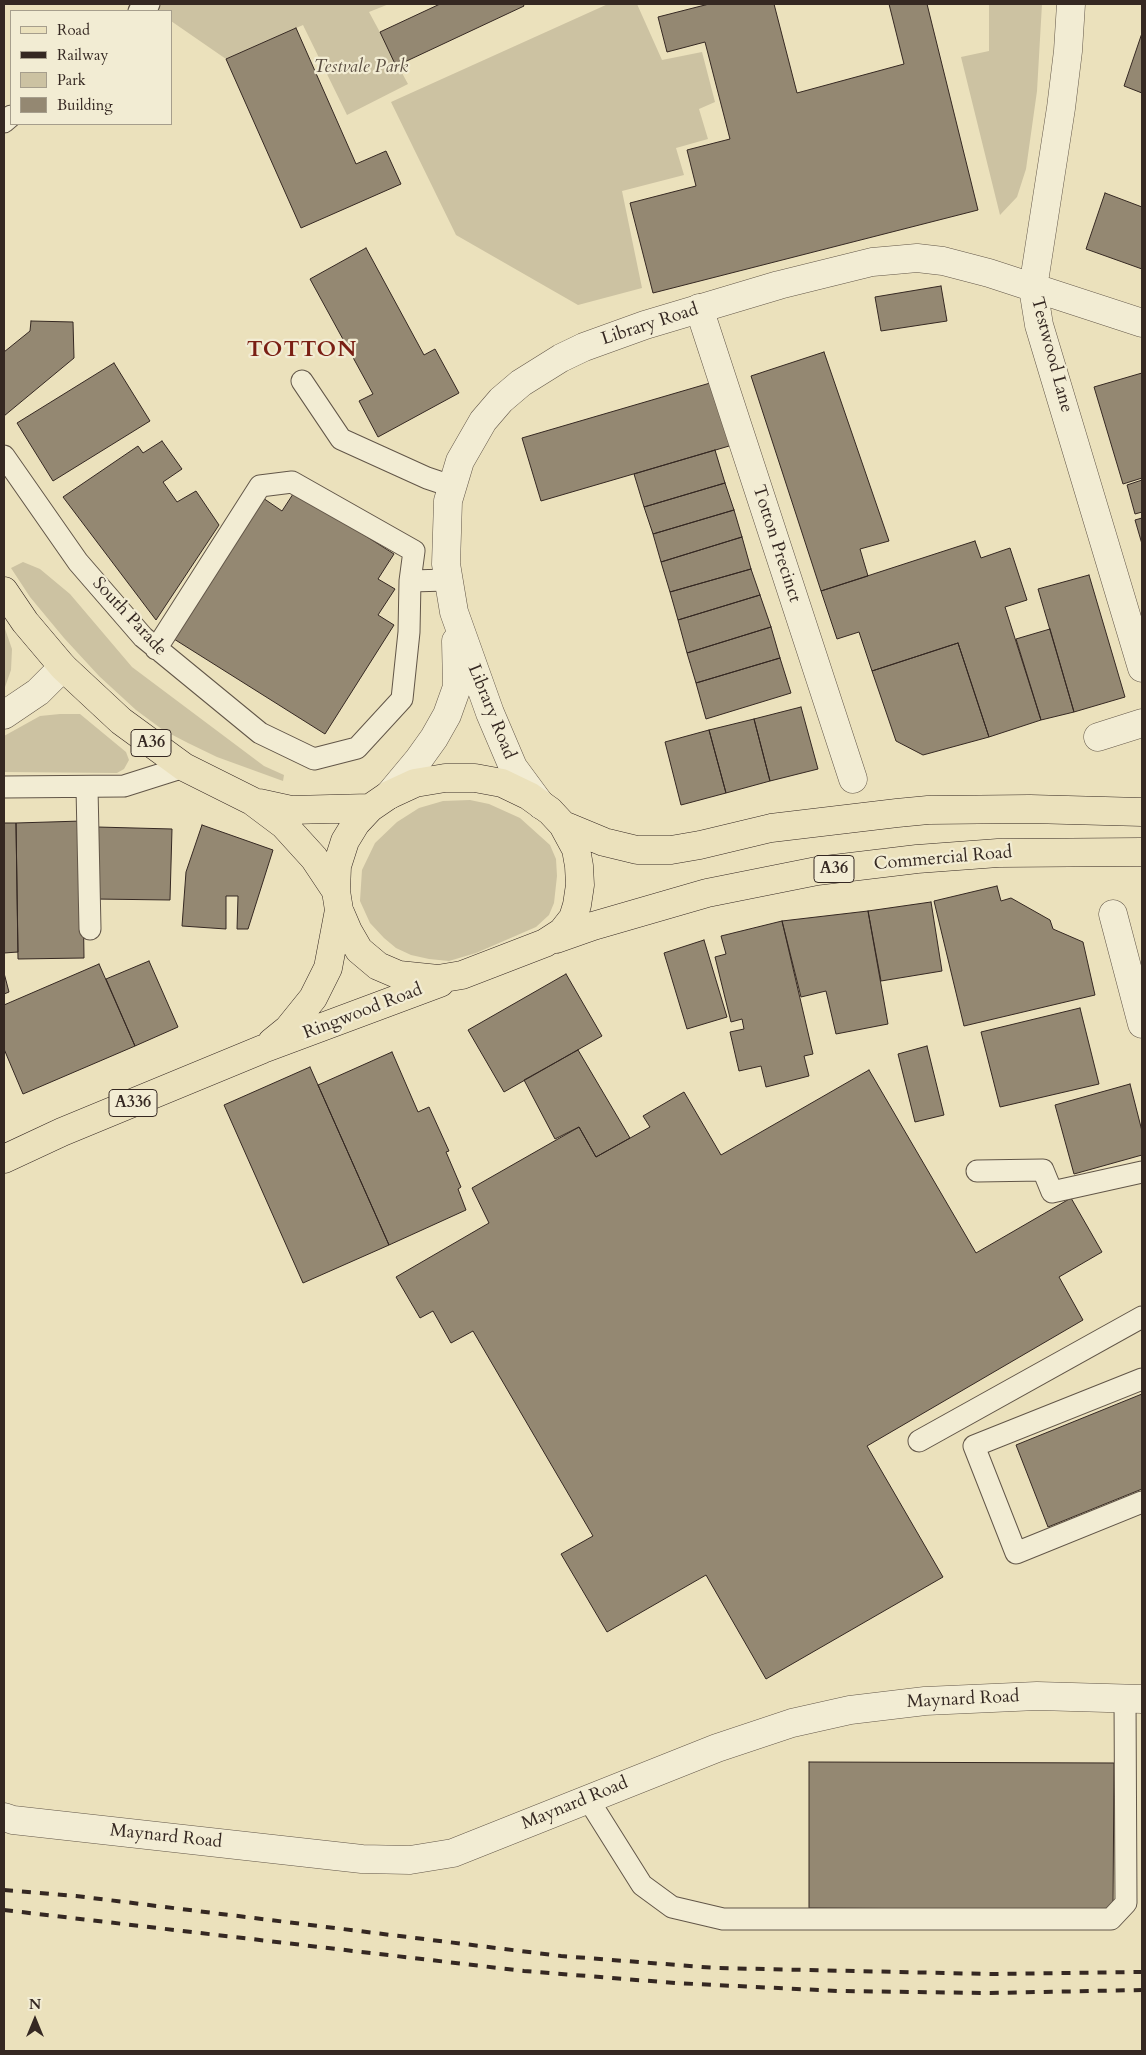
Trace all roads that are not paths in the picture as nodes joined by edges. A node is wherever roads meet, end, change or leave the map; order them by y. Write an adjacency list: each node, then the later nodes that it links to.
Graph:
1 (1070, 4): 2 (street, Testwood Lane)
2 (1033, 288): 3 (street, Library Road); 4 (street, Library Road); 14 (street, Testwood Lane)
3 (699, 308): 7 (street, Library Road); 19 (street, Totton Precinct)
4 (1142, 323)
5 (302, 381): 7 (lane)
6 (4, 456): 12 (lane, South Parade)
7 (452, 486): 8 (street, Library Road)
8 (448, 580): 9 (lane); 11 (street, Library Road)
9 (410, 581): 12 (lane); 12 (lane, South Parade)
10 (4, 591): 13 (main road, A36)
11 (454, 612): 23 (street, Library Road); 24 (street, Library Road)
12 (156, 649)
13 (63, 667): 15 (street); 18 (main road, A36)
14 (1142, 668)
15 (4, 715)
16 (1142, 723): 17 (street)
17 (1098, 737)
18 (184, 767): 21 (lane); 22 (main road, A36)
19 (853, 779)
20 (4, 787): 21 (lane)
21 (87, 788): 30 (lane)
22 (252, 802): 23 (main road, A36); 28 (main road, A36)
23 (379, 802): 24 (main road); 28 (main road, Ringwood Road)
24 (541, 805): 26 (main road)
25 (1142, 812): 26 (main road)
26 (563, 825): 31 (main road)
27 (1142, 852): 31 (main road, Commercial Road / A36)
28 (338, 900): 32 (main road); 34 (main road, Ringwood Road / A336)
29 (1113, 914): 33 (street)
30 (90, 929)
31 (545, 943): 32 (main road)
32 (462, 975): 34 (main road, Ringwood Road / A336)
33 (1142, 1024)
34 (263, 1049): 35 (main road, Ringwood Road / A336)
35 (4, 1159)
36 (977, 1171): 37 (lane)
37 (1142, 1172)
38 (1142, 1317): 40 (lane)
39 (1142, 1379): 41 (lane)
40 (919, 1441)
41 (1142, 1502)
42 (1134, 1699): 43 (street, Maynard Road); 43 (lane)
43 (588, 1799): 44 (street, Maynard Road)
44 (4, 1817)

